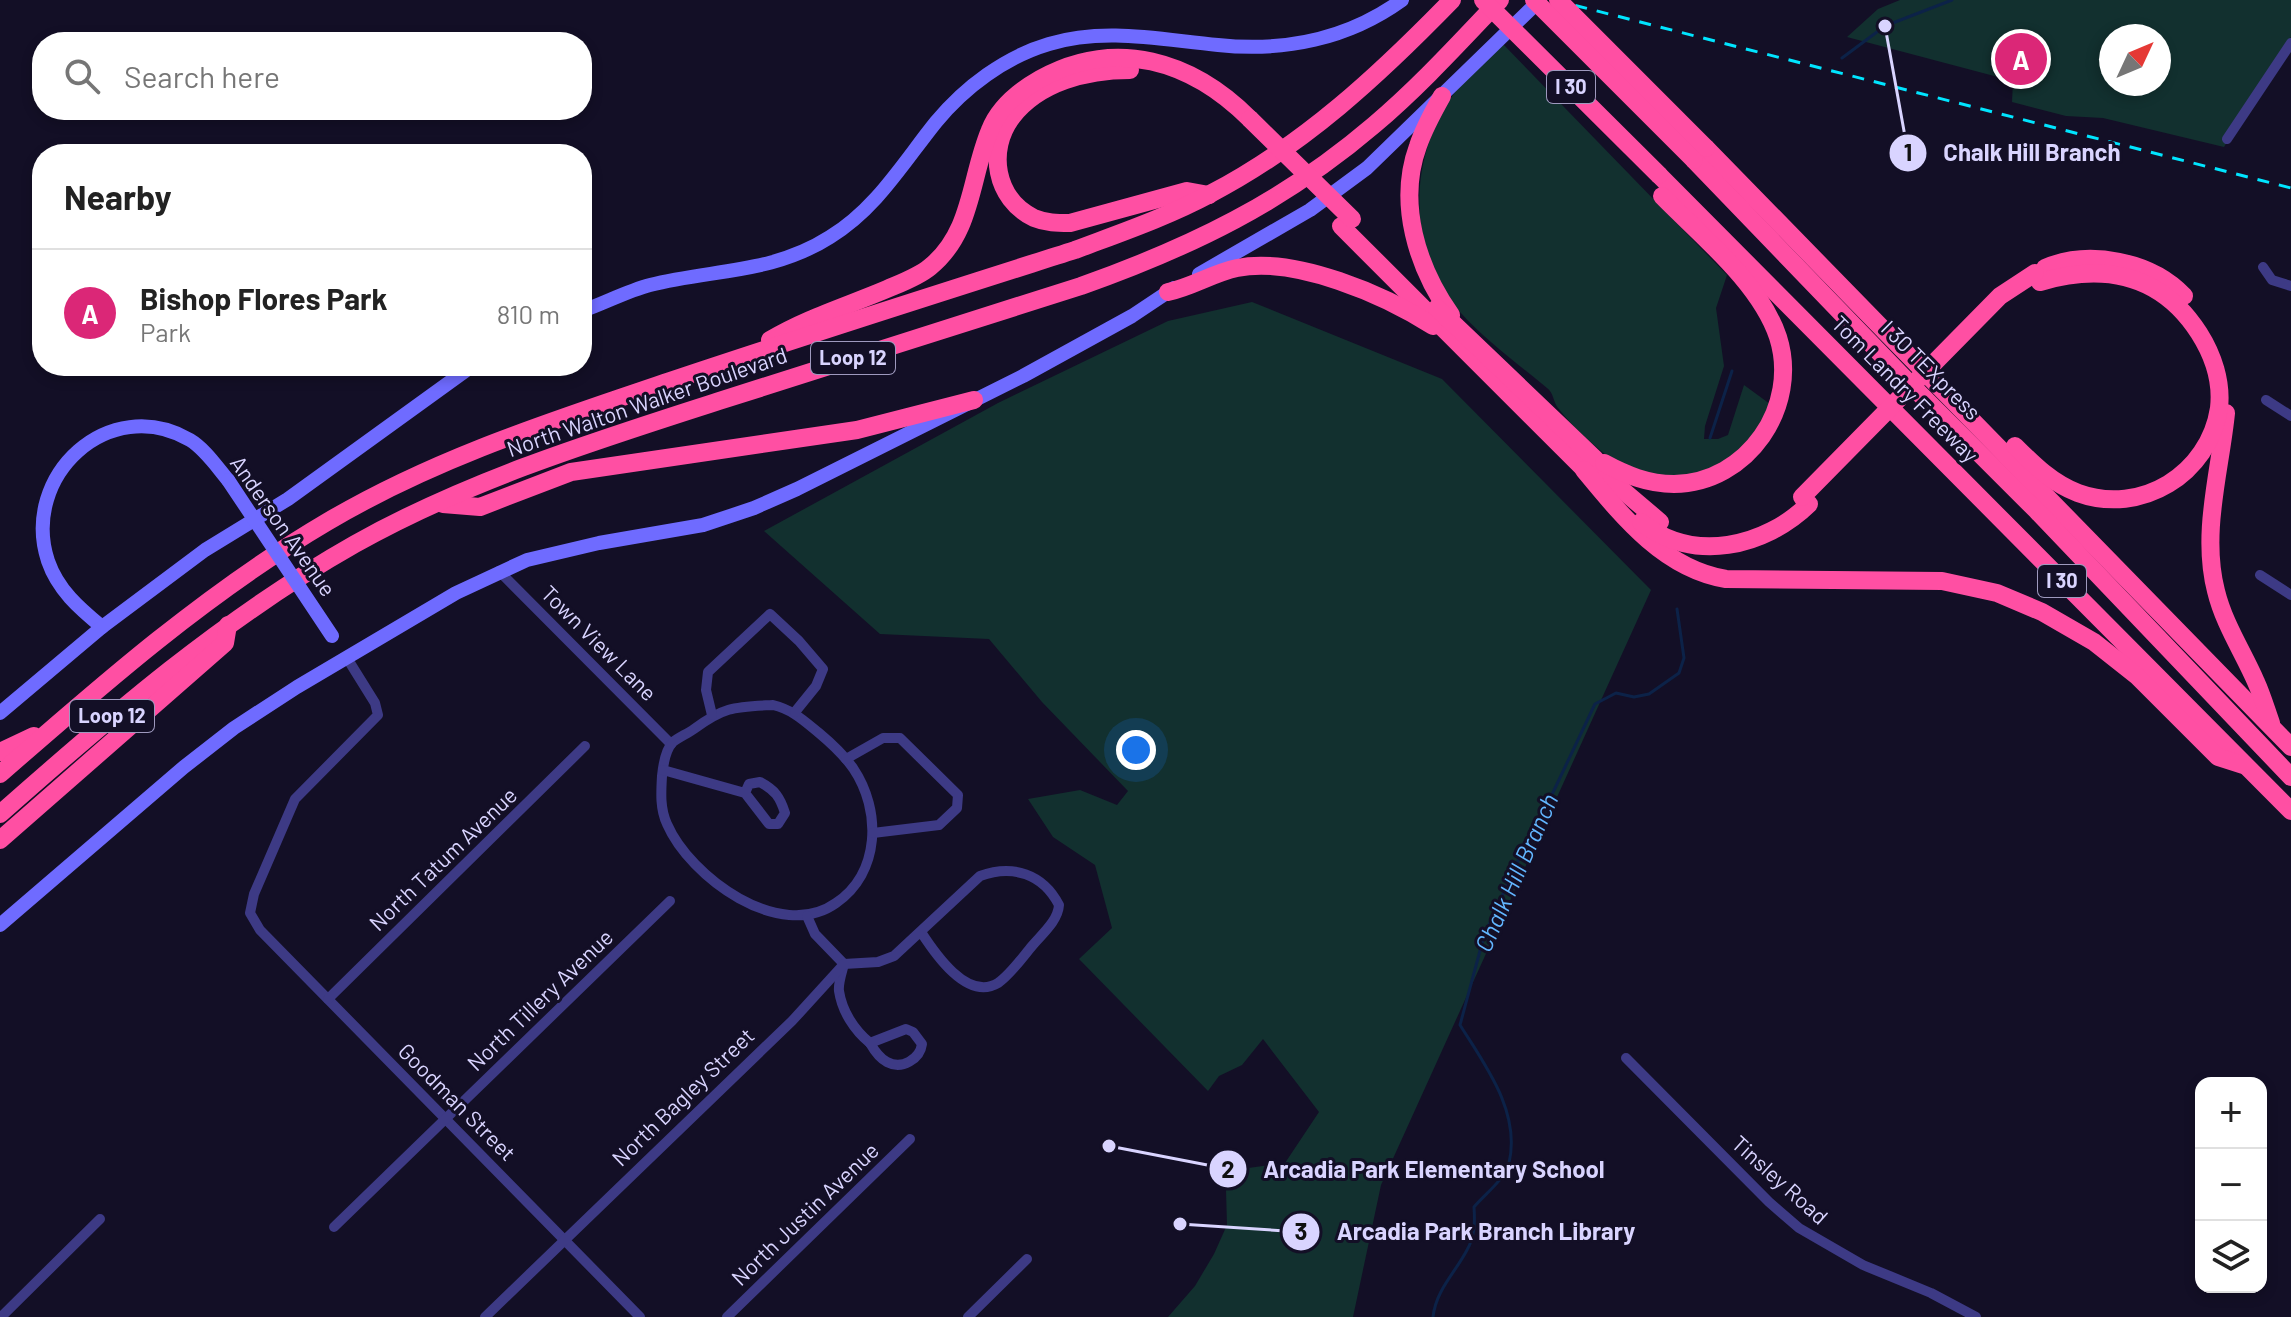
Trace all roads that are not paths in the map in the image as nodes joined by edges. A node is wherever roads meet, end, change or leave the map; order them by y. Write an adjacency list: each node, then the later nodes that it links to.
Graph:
1 (1402, 0): 19 (main road)
2 (1452, 0): 14 (highway, North Walton Walker Boulevard / Loop 12)
3 (1483, 0): 13 (highway, Tom Landry Freeway / I 30, bridge)
4 (1500, 0): 28 (highway, North Walton Walker Boulevard / Loop 12)
5 (1534, 0): 12 (highway, I 30 TEXpress, bridge)
6 (1540, 0): 9 (main road)
7 (1558, 0): 12 (highway, Tom Landry Freeway / I 30, bridge)
8 (2291, 43): 11 (street)
9 (1442, 96): 18 (main road); 20 (highway)
10 (1245, 123): 14 (highway); 20 (highway); 21 (highway)
11 (2227, 139)
12 (1700, 154): 22 (highway, Tom Landry Freeway / I 30); 48 (highway, I 30 TEXpress)
13 (1663, 185): 27 (highway); 45 (highway, Tom Landry Freeway / I 30)
14 (1209, 195): 21 (highway, North Walton Walker Boulevard / Loop 12)
15 (2263, 267): 17 (street)
16 (2037, 277): 22 (highway); 27 (highway); 39 (highway)
17 (2291, 286)
18 (1168, 292): 20 (highway); 24 (main road)
19 (592, 307)
20 (1454, 332): 27 (highway)
21 (741, 358): 38 (highway, North Walton Walker Boulevard / Loop 12)
22 (1917, 366): 39 (highway, Tom Landry Freeway / I 30)
23 (458, 376): 33 (main road)
24 (974, 400): 28 (highway); 29 (main road)
25 (2266, 400): 26 (street)
26 (2291, 416)
27 (1589, 464): 45 (highway)
28 (438, 503): 32 (highway, North Walton Walker Boulevard / Loop 12)
29 (499, 571): 34 (main road); 40 (street, Town View Lane)
30 (2260, 575): 31 (street)
31 (2291, 595)
32 (228, 625): 51 (highway, North Walton Walker Boulevard / Loop 12); 53 (highway)
33 (102, 627): 34 (main road, Anderson Avenue, bridge); 36 (main road)
34 (347, 658): 55 (street, Anderson Avenue); 57 (main road)
35 (795, 712): 37 (street); 37 (street); 44 (street)
36 (0, 713)
37 (712, 715): 40 (street)
38 (58, 724): 43 (highway); 47 (highway, North Walton Walker Boulevard / Loop 12)
39 (2273, 729): 42 (highway, Tom Landry Freeway / I 30)
40 (671, 744): 46 (street)
41 (585, 746): 60 (street, North Tatum Avenue)
42 (2291, 747)
43 (0, 752)
44 (846, 759): 52 (street); 52 (street)
45 (2245, 766): 50 (highway, Tom Landry Freeway / I 30)
46 (663, 770): 49 (street); 56 (street)
47 (0, 774)
48 (2291, 777)
49 (745, 793)
50 (2291, 811)
51 (0, 814)
52 (873, 833): 56 (street)
53 (0, 840)
54 (670, 901): 63 (street, North Tillery Avenue)
55 (250, 913): 60 (street, Goodman Street)
56 (807, 916): 59 (street)
57 (0, 925)
58 (921, 932): 58 (street); 59 (street)
59 (844, 964): 61 (street); 67 (street, North Bagley Street)
60 (328, 999): 63 (street, Goodman Street)
61 (870, 1043): 61 (street)
62 (1626, 1058): 74 (street, Tinsley Road)
63 (446, 1119): 66 (street, North Tillery Avenue); 67 (street, Goodman Street)
64 (910, 1139): 72 (street, North Justin Avenue)
65 (100, 1219): 69 (street)
66 (334, 1227)
67 (565, 1239): 70 (street, North Bagley Street); 71 (street, Goodman Street)
68 (1027, 1259): 73 (street)
69 (1, 1317)
70 (485, 1317)
71 (640, 1317)
72 (727, 1317)
73 (968, 1317)
74 (1976, 1317)

